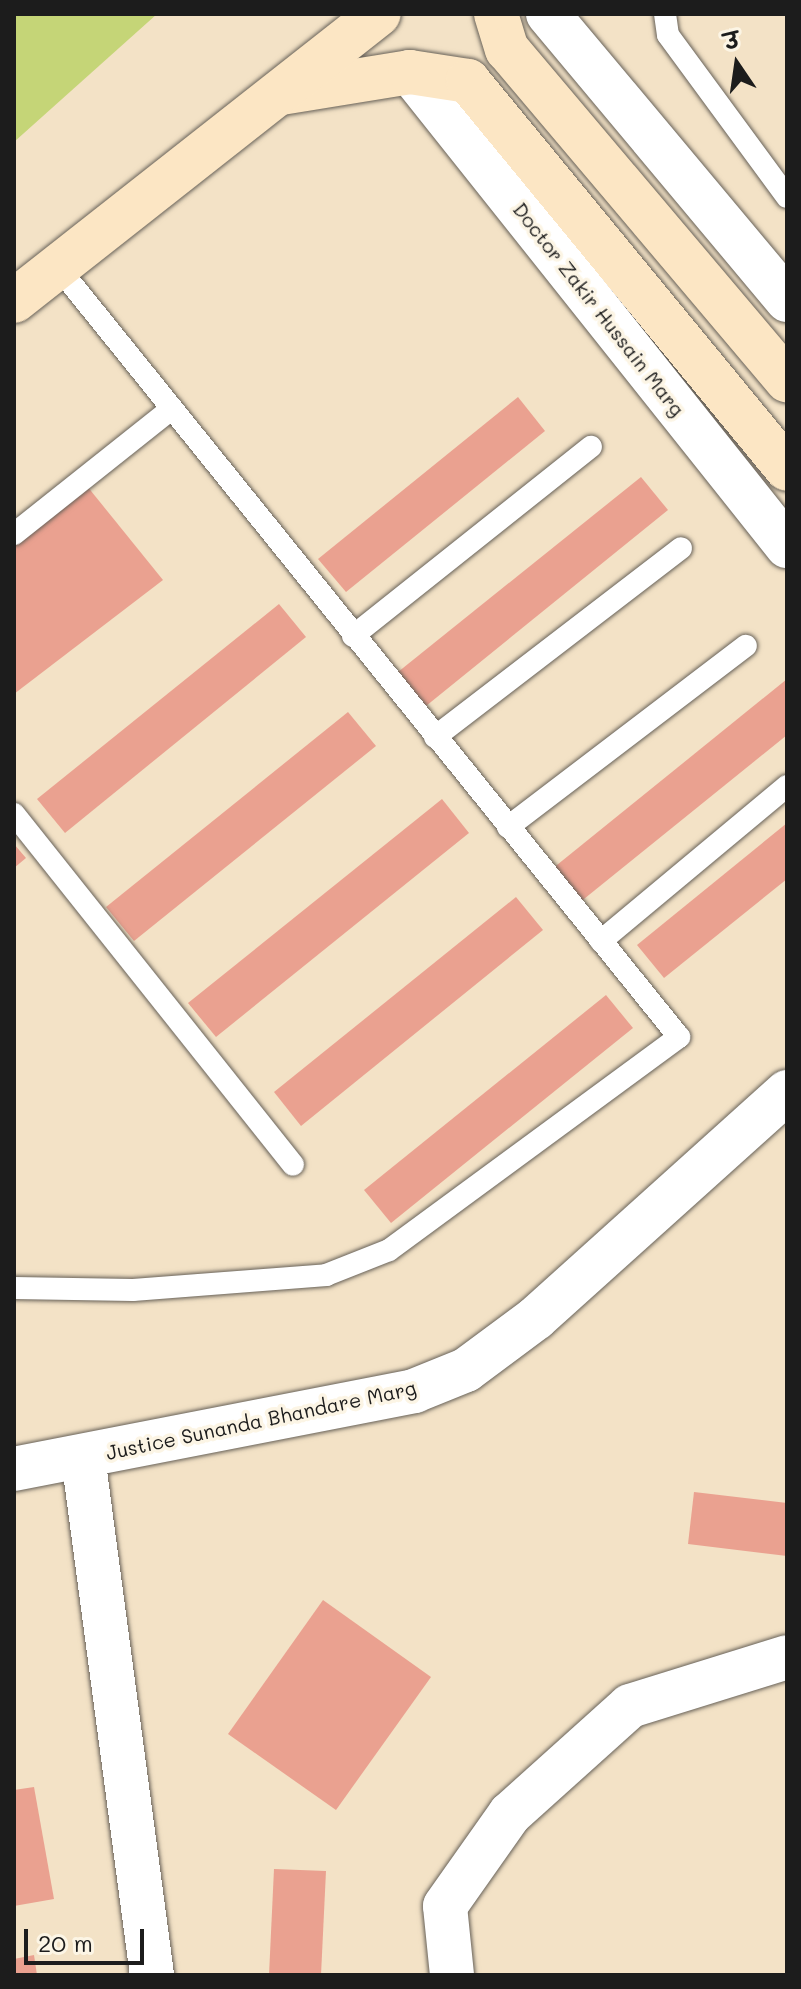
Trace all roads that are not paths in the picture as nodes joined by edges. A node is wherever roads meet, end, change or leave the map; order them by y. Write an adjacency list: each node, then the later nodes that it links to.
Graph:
1 (379, 14): 6 (main road)
2 (496, 14): 11 (main road)
3 (548, 14): 9 (street)
4 (665, 14): 7 (lane)
5 (410, 72): 6 (main road, Doctor Zakir Hussain Marg); 14 (main road, Doctor Zakir Hussain Marg); 16 (street, Doctor Zakir Hussain Marg)
6 (281, 93): 8 (main road)
7 (787, 197)
8 (57, 266): 10 (main road); 12 (lane)
9 (787, 300)
10 (14, 301)
11 (787, 380)
12 (171, 409): 15 (lane); 18 (lane)
13 (591, 447): 18 (lane)
14 (787, 469)
15 (14, 534)
16 (787, 546)
17 (681, 548): 20 (lane)
18 (353, 636): 20 (lane)
19 (746, 646): 23 (lane)
20 (435, 737): 23 (lane)
21 (787, 786): 24 (lane)
22 (14, 814): 26 (lane)
23 (508, 827): 24 (lane)
24 (601, 941): 27 (lane)
25 (787, 1092): 28 (street, Justice Sunanda Bhandare Marg)
26 (293, 1165)
27 (14, 1288)
28 (83, 1457): 29 (street, Justice Sunanda Bhandare Marg); 31 (street)
29 (14, 1469)
30 (787, 1657): 32 (street)
31 (152, 1975)
32 (452, 1975)

